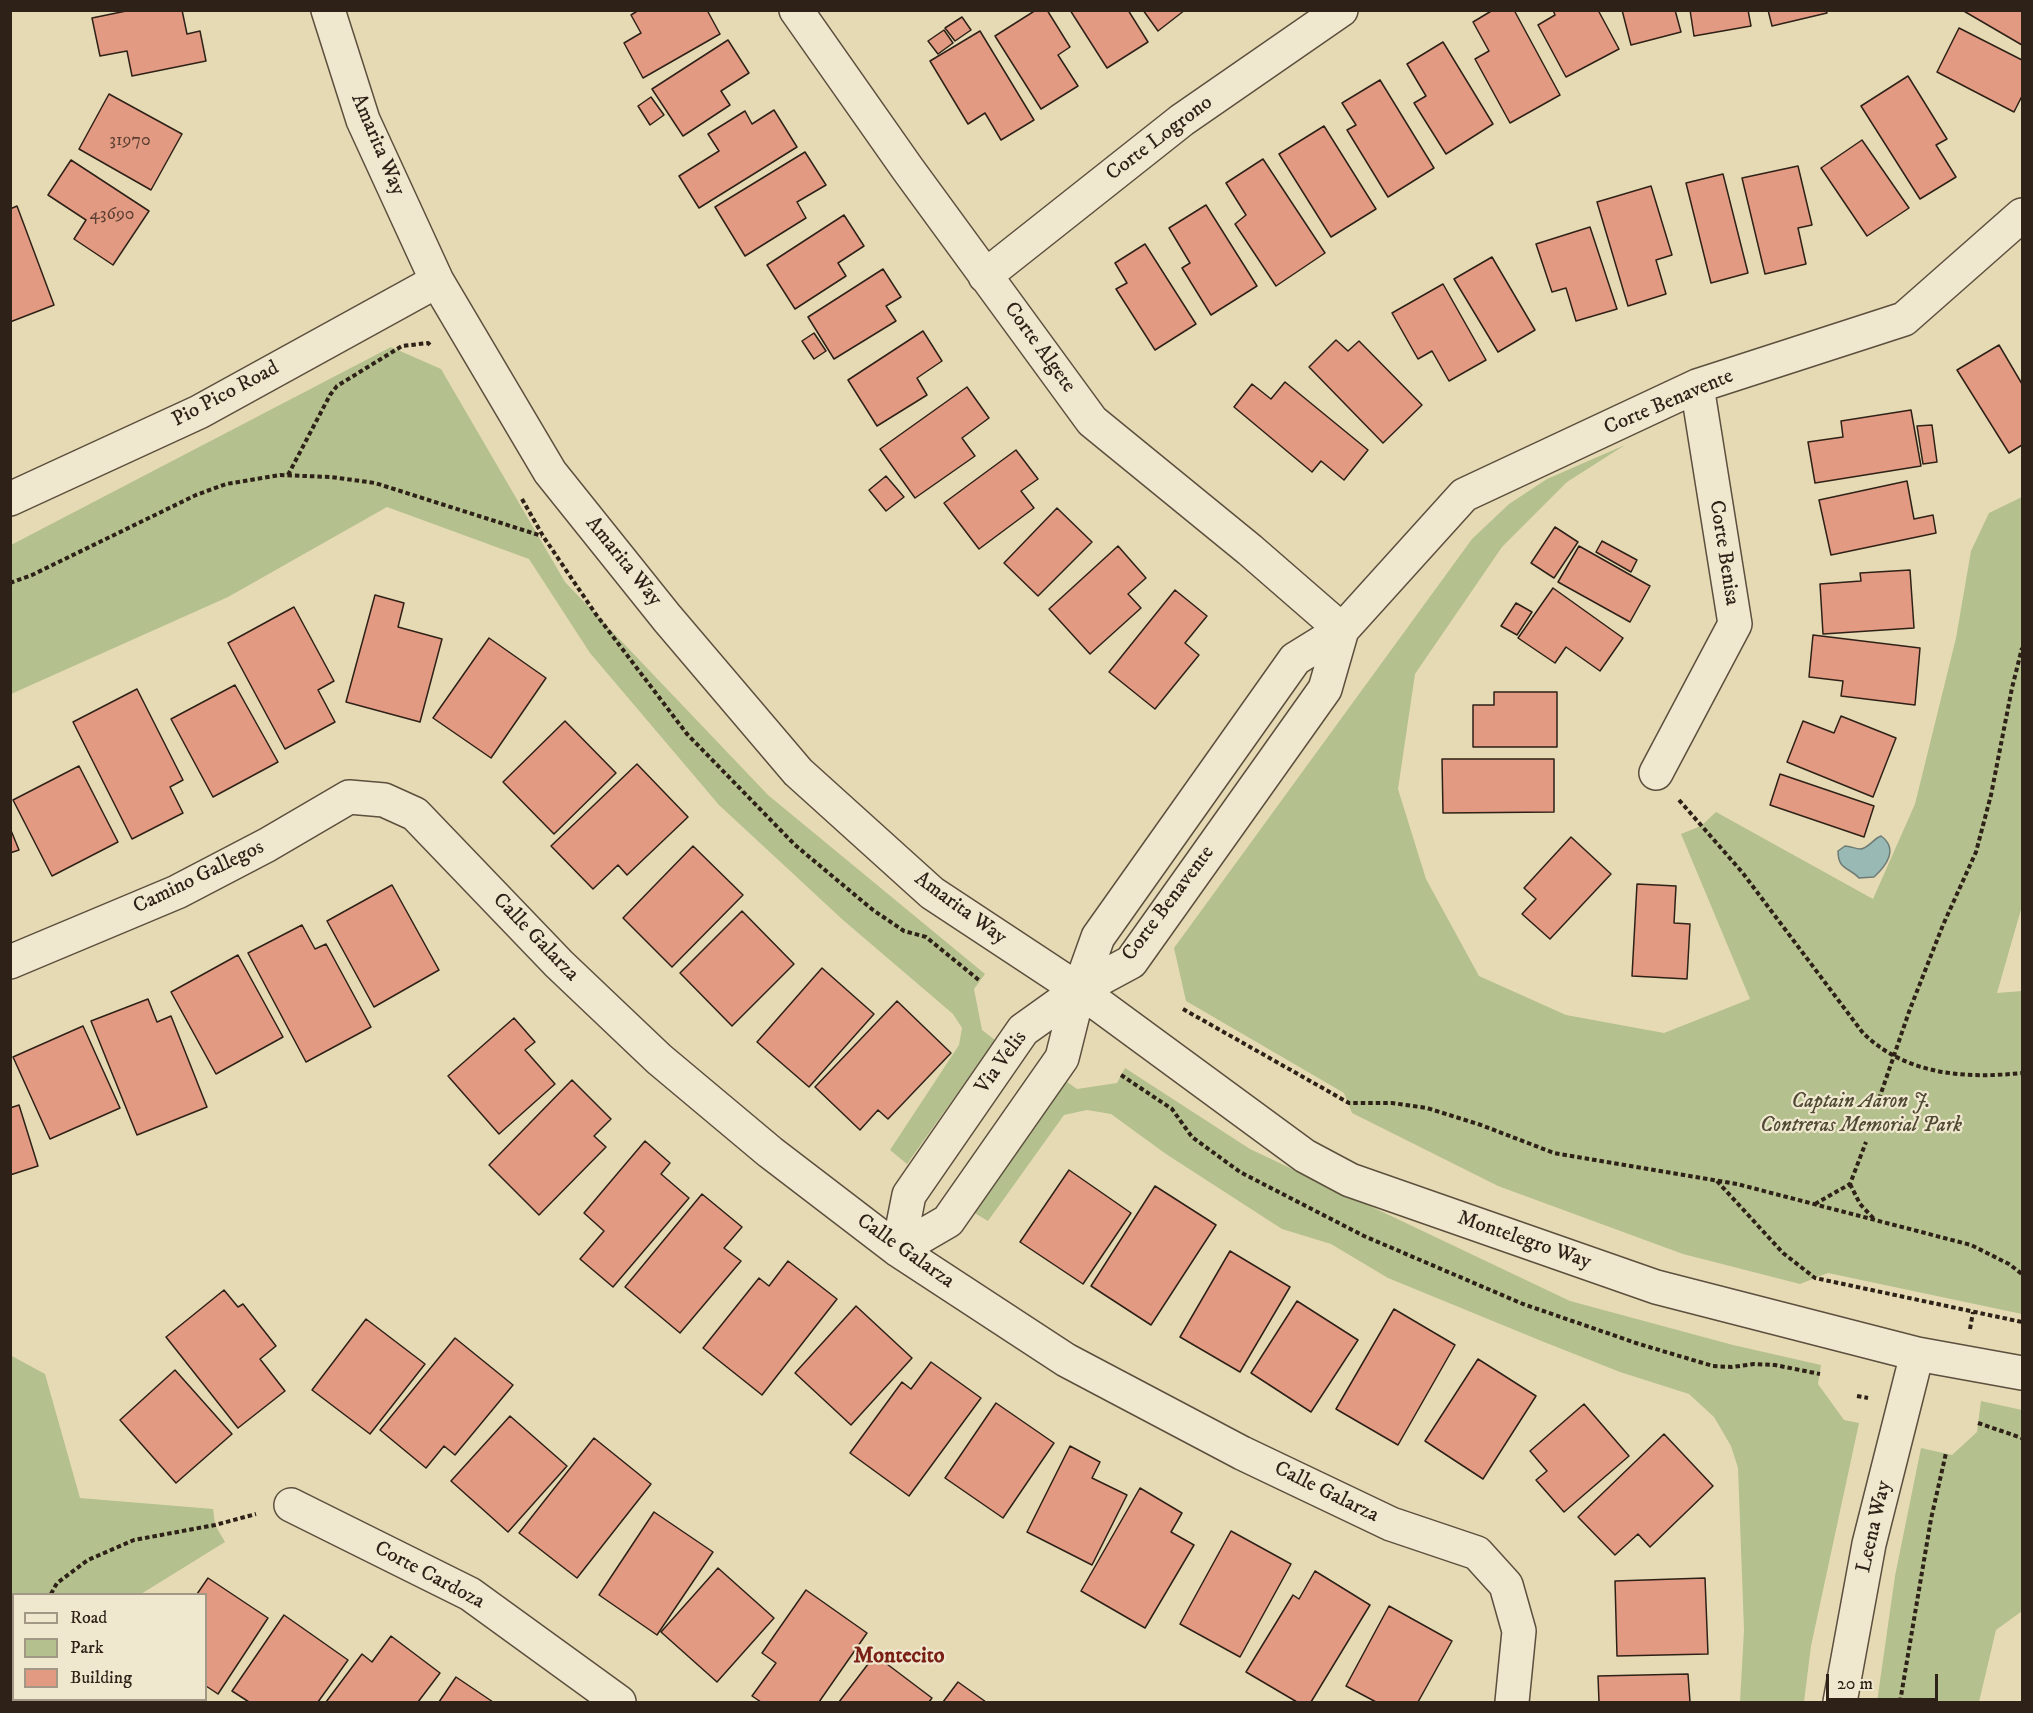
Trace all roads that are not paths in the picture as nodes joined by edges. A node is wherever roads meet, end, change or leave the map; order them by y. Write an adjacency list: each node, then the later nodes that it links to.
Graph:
1 (328, 10): 6 (street, Amarita Way)
2 (796, 10): 5 (street, Corte Algete)
3 (1341, 10): 5 (street, Corte Logrono)
4 (2022, 215): 7 (street, Corte Benavente)
5 (985, 276): 9 (street, Corte Algete)
6 (437, 281): 8 (street, Pio Pico Road); 13 (street, Amarita Way)
7 (1698, 386): 9 (street, Corte Benavente); 10 (street, Corte Benisa)
8 (10, 498)
9 (1342, 630): 13 (street, Corte Benavente)
10 (1656, 773)
11 (384, 800): 12 (street, Camino Gallegos); 14 (street, Calle Galarza)
12 (10, 962)
13 (1079, 990): 14 (street, Via Velis); 14 (street); 15 (street, Montelegro Way)
14 (898, 1250): 19 (street, Calle Galarza)
15 (1917, 1354): 16 (street, Montelegro Way); 20 (street, Leena Way)
16 (2022, 1372)
17 (291, 1505): 18 (street, Corte Cardoza)
18 (619, 1702)
19 (1512, 1702)
20 (1840, 1702)

